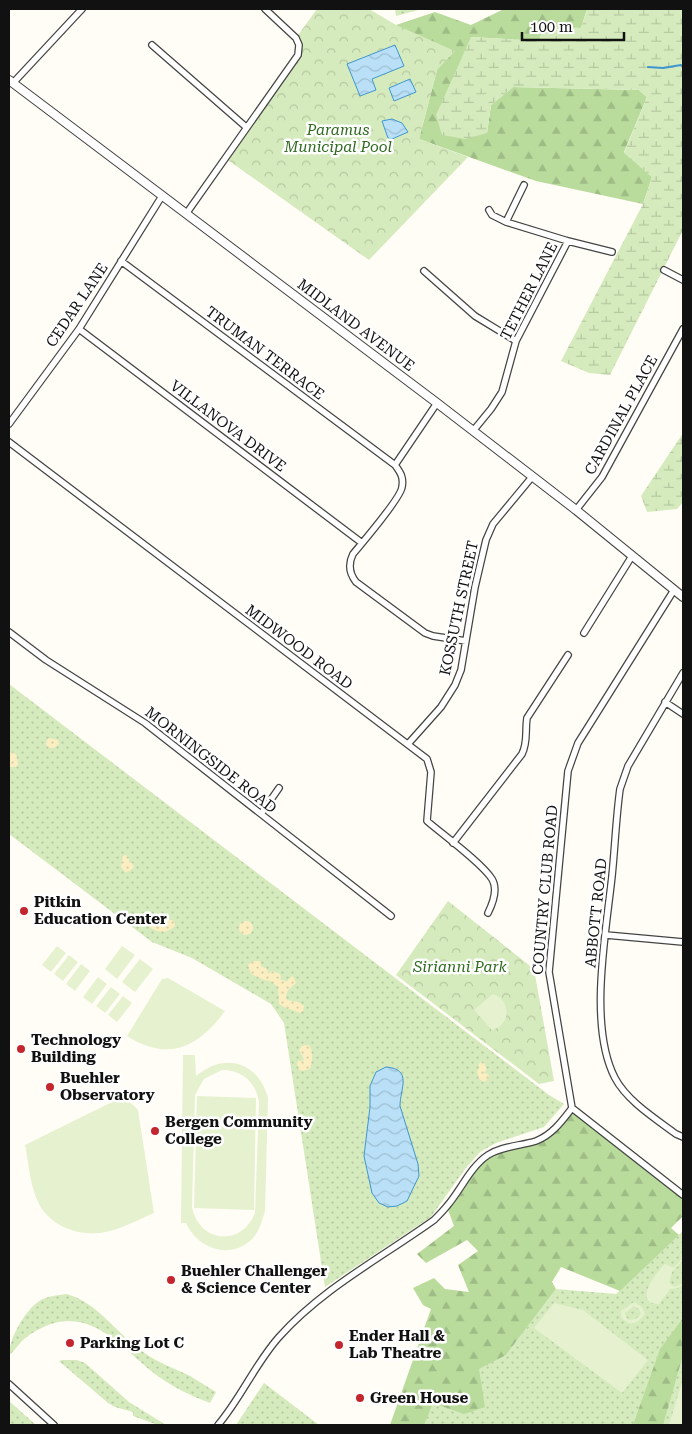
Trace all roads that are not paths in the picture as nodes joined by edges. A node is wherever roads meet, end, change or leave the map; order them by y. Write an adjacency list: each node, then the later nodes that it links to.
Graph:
1 (82, 9): 4 (street)
2 (265, 9): 5 (street)
3 (152, 45): 5 (street)
4 (11, 82): 7 (street, MIDLAND AVENUE)
5 (246, 127): 9 (street)
6 (524, 186): 10 (street)
7 (162, 196): 9 (street, MIDLAND AVENUE); 13 (street, CEDAR LANE)
8 (489, 210): 10 (street)
9 (186, 214): 20 (street, MIDLAND AVENUE)
10 (506, 222): 11 (street)
11 (568, 241): 12 (street); 19 (street, TETHER LANE)
12 (612, 252)
13 (121, 262): 17 (street, CEDAR LANE); 24 (street, TRUMAN TERRACE)
14 (664, 270): 16 (street)
15 (424, 272): 19 (street)
16 (683, 280)
17 (79, 329): 21 (street, CEDAR LANE); 27 (street, VILLANOVA DRIVE)
18 (683, 329): 26 (street, CARDINAL PLACE)
19 (516, 341): 22 (street, TETHER LANE)
20 (437, 403): 22 (street, MIDLAND AVENUE); 24 (street)
21 (9, 424)
22 (473, 431): 25 (street, MIDLAND AVENUE)
23 (9, 442): 38 (street, MIDWOOD ROAD)
24 (395, 465): 27 (street)
25 (532, 476): 26 (street, MIDLAND AVENUE); 33 (street, KOSSUTH STREET)
26 (576, 510): 28 (street, MIDLAND AVENUE)
27 (362, 543): 33 (street)
28 (632, 556): 29 (street, MIDLAND AVENUE); 32 (street)
29 (674, 590): 30 (street, MIDLAND AVENUE); 46 (street, COUNTRY CLUB ROAD)
30 (683, 596)
31 (9, 632): 40 (street, MORNINGSIDE ROAD)
32 (584, 633)
33 (466, 641): 38 (street, KOSSUTH STREET)
34 (568, 655): 41 (street)
35 (683, 674): 36 (street, ABBOTT ROAD)
36 (665, 702): 37 (street); 44 (street, ABBOTT ROAD)
37 (683, 714)
38 (408, 744): 41 (street, MIDWOOD ROAD)
39 (280, 788): 40 (street)
40 (261, 814): 43 (street, MORNINGSIDE ROAD)
41 (453, 843): 42 (street, MIDWOOD ROAD)
42 (488, 913)
43 (391, 916)
44 (606, 935): 45 (street); 47 (street, ABBOTT ROAD)
45 (683, 942)
46 (572, 1108): 48 (street); 51 (street)
47 (683, 1137)
48 (683, 1195)
49 (9, 1384): 50 (street)
50 (54, 1425)
51 (218, 1425)

